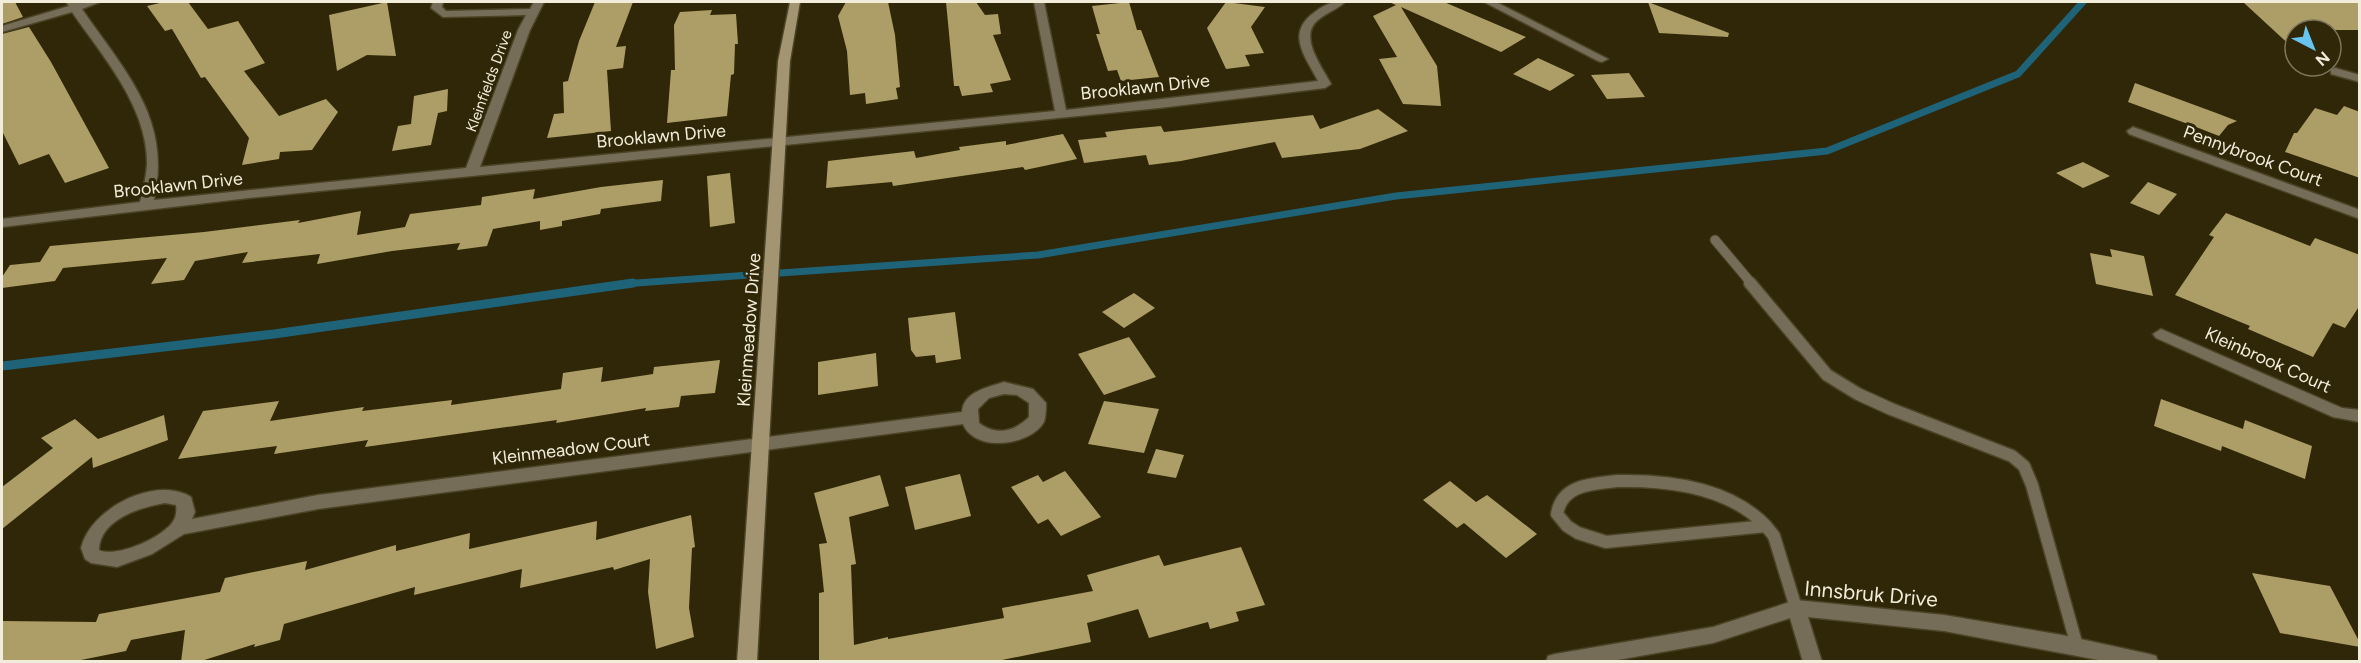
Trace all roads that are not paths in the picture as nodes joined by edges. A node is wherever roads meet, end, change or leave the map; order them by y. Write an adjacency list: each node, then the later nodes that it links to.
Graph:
1 (95, 2): 7 (street)
2 (438, 2): 8 (street)
3 (795, 2): 15 (street, Kleinmeadow Drive)
4 (1038, 2): 13 (street)
5 (1340, 2): 13 (street, Brooklawn Drive)
6 (1489, 2): 10 (street)
7 (73, 4): 9 (street); 17 (street)
8 (536, 7): 16 (street, Kleinfields Drive)
9 (2, 29)
10 (1602, 59)
11 (2343, 74): 12 (street)
12 (2360, 79)
13 (1060, 113): 15 (street, Brooklawn Drive)
14 (2133, 131): 18 (street, Pennybrook Court)
15 (780, 143): 16 (street, Brooklawn Drive); 24 (street, Kleinmeadow Drive)
16 (471, 173): 17 (street, Brooklawn Drive)
17 (146, 206): 19 (street, Brooklawn Drive)
18 (2360, 215)
19 (2, 223)
20 (1715, 240): 28 (lane)
21 (2162, 334): 22 (street, Kleinbrook Court)
22 (2360, 416)
23 (969, 417): 24 (street, Kleinmeadow Court)
24 (761, 444): 26 (street, Kleinmeadow Court); 29 (street, Kleinmeadow Drive)
25 (1766, 526): 25 (lane); 27 (lane)
26 (179, 528): 26 (street, Kleinmeadow Court)
27 (1796, 608): 28 (street, Innsbruk Drive); 30 (street, Innsbruk Drive); 31 (street)
28 (2077, 646): 32 (street, Innsbruk Drive)
29 (747, 662)
30 (1555, 662)
31 (1813, 662)
32 (2149, 662)

